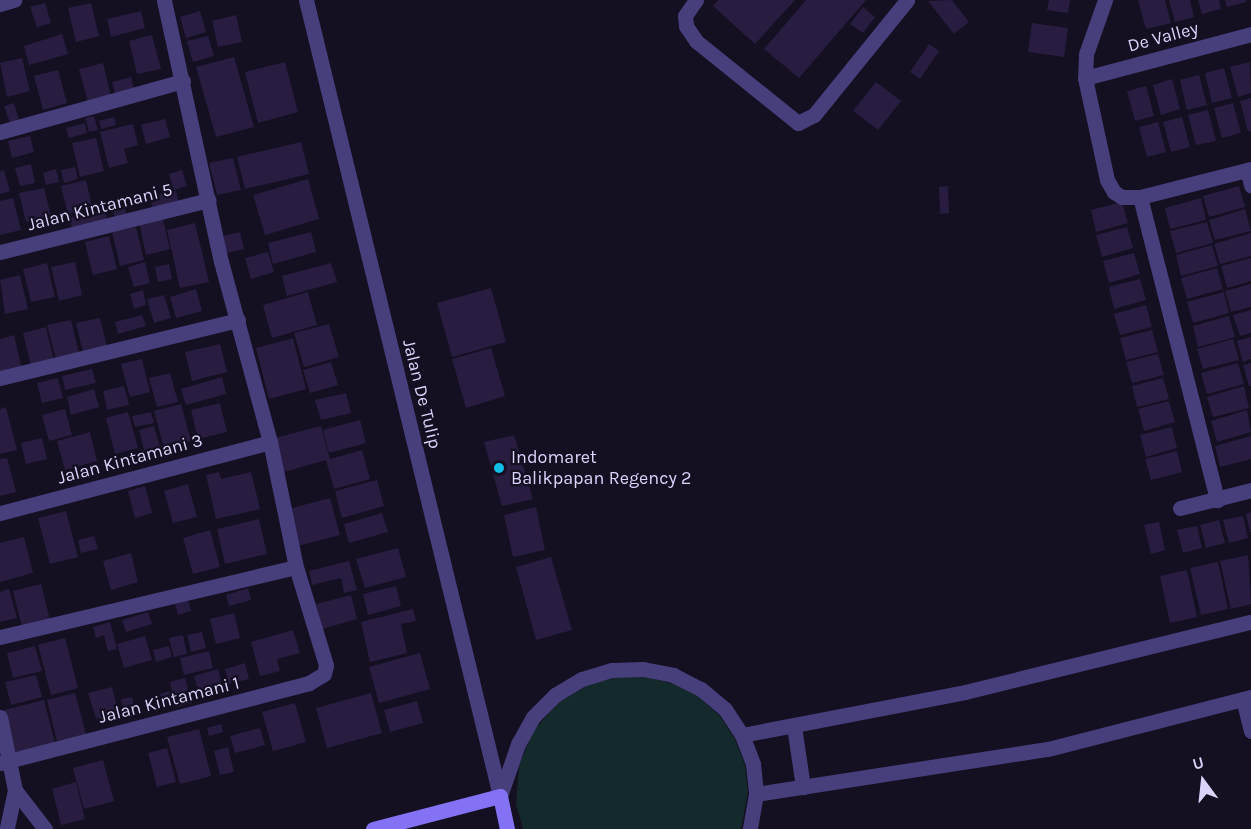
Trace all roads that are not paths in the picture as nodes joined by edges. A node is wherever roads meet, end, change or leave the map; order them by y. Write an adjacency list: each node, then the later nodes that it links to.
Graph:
1 (14, 0): 7 (street)
2 (164, 0): 10 (street)
3 (306, 0): 35 (street, Jalan De Tulip)
4 (696, 0): 5 (street)
5 (907, 0)
6 (1105, 0): 9 (street)
7 (0, 4)
8 (1251, 34): 9 (street, De Valley)
9 (1085, 78): 13 (street)
10 (183, 81): 11 (street); 14 (street)
11 (0, 132)
12 (1250, 175): 13 (street)
13 (1140, 197): 20 (street)
14 (209, 200): 15 (street, Jalan Kintamani 5); 16 (street)
15 (0, 252)
16 (238, 320): 17 (street); 18 (street)
17 (0, 378)
18 (270, 442): 22 (street, Jalan Kintamani 3); 23 (street)
19 (1251, 490): 20 (street)
20 (1218, 500): 21 (street)
21 (1180, 508)
22 (0, 513)
23 (296, 567): 25 (street); 31 (street, Jalan Kintamani 1)
24 (1251, 622): 28 (street)
25 (0, 637)
26 (1247, 698): 29 (street); 32 (street)
27 (0, 717): 31 (street)
28 (794, 726): 30 (street); 32 (street)
29 (1251, 731)
30 (742, 735): 34 (street); 35 (street)
31 (5, 762): 33 (street)
32 (803, 787): 34 (street)
33 (15, 790): 36 (street); 37 (street)
34 (756, 794): 40 (street)
35 (500, 796): 38 (street); 39 (street)
36 (7, 829)
37 (45, 829)
38 (373, 829)
39 (507, 829)
40 (750, 829)

